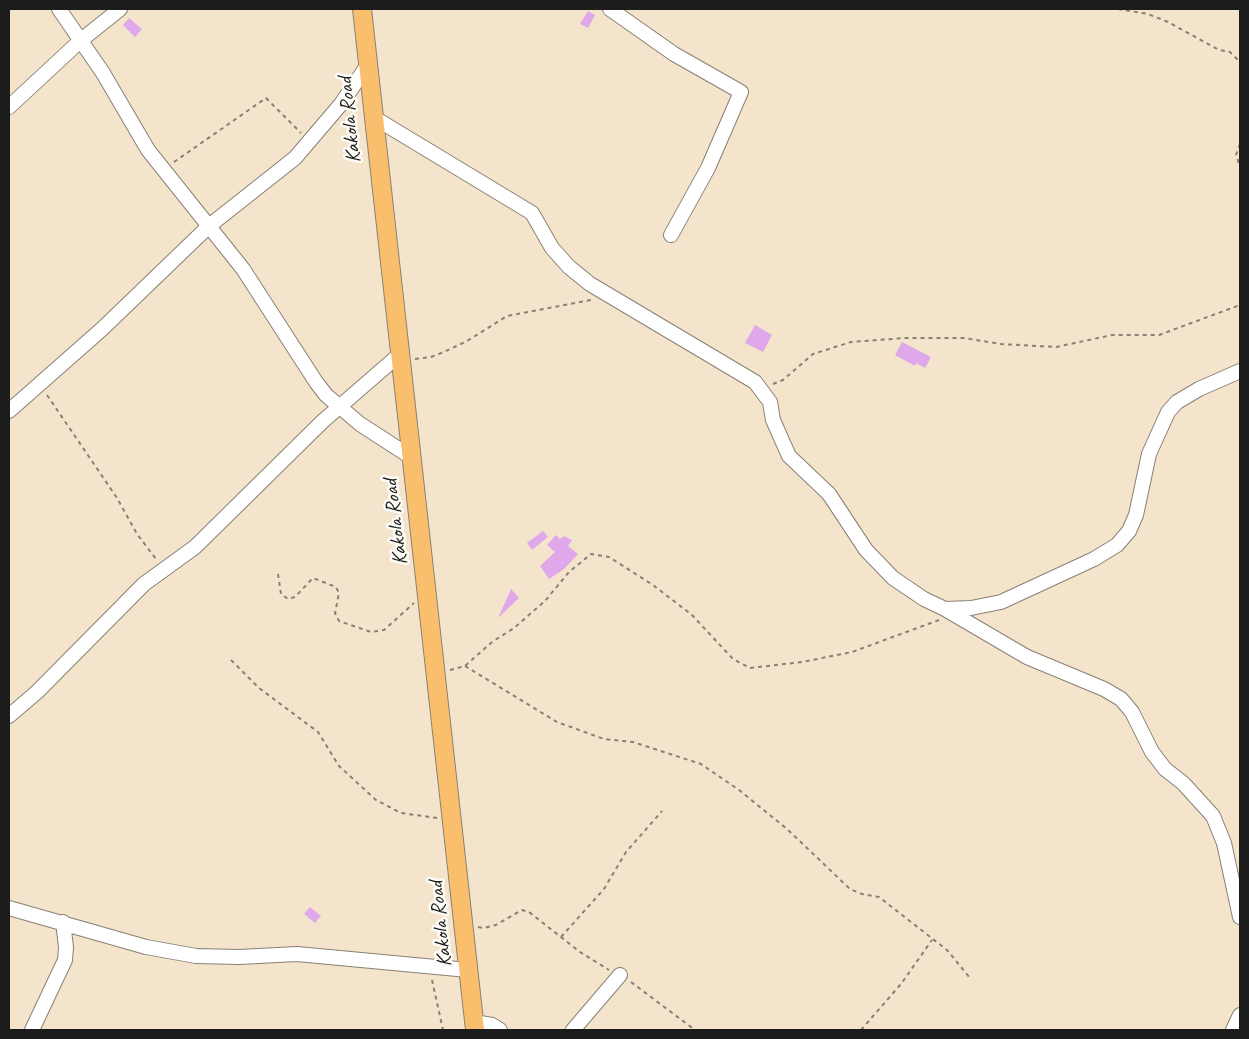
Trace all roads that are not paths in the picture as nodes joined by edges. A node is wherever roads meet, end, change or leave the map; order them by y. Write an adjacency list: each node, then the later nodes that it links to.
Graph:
1 (59, 9): 5 (street)
2 (120, 9): 5 (street)
3 (362, 9): 6 (main road, Kakola Road)
4 (610, 9): 10 (street)
5 (80, 40): 7 (street); 9 (street)
6 (367, 66): 8 (main road, Kakola Road); 9 (street)
7 (9, 106)
8 (373, 117): 11 (main road, Kakola Road); 16 (street)
9 (209, 226): 13 (street); 14 (street)
10 (671, 235)
11 (399, 353): 13 (street); 15 (main road, Kakola Road)
12 (1240, 371): 16 (street)
13 (340, 406): 15 (street); 17 (street)
14 (9, 411)
15 (411, 457): 21 (main road, Kakola Road)
16 (949, 612): 19 (street)
17 (9, 716)
18 (9, 908): 20 (street)
19 (1240, 917)
20 (63, 922): 21 (street); 25 (street)
21 (468, 970): 24 (main road, Kakola Road)
22 (620, 975): 27 (street)
23 (1240, 1015): 28 (street)
24 (474, 1026): 26 (street)
25 (32, 1030)
26 (500, 1030)
27 (573, 1030)
28 (1233, 1030)

